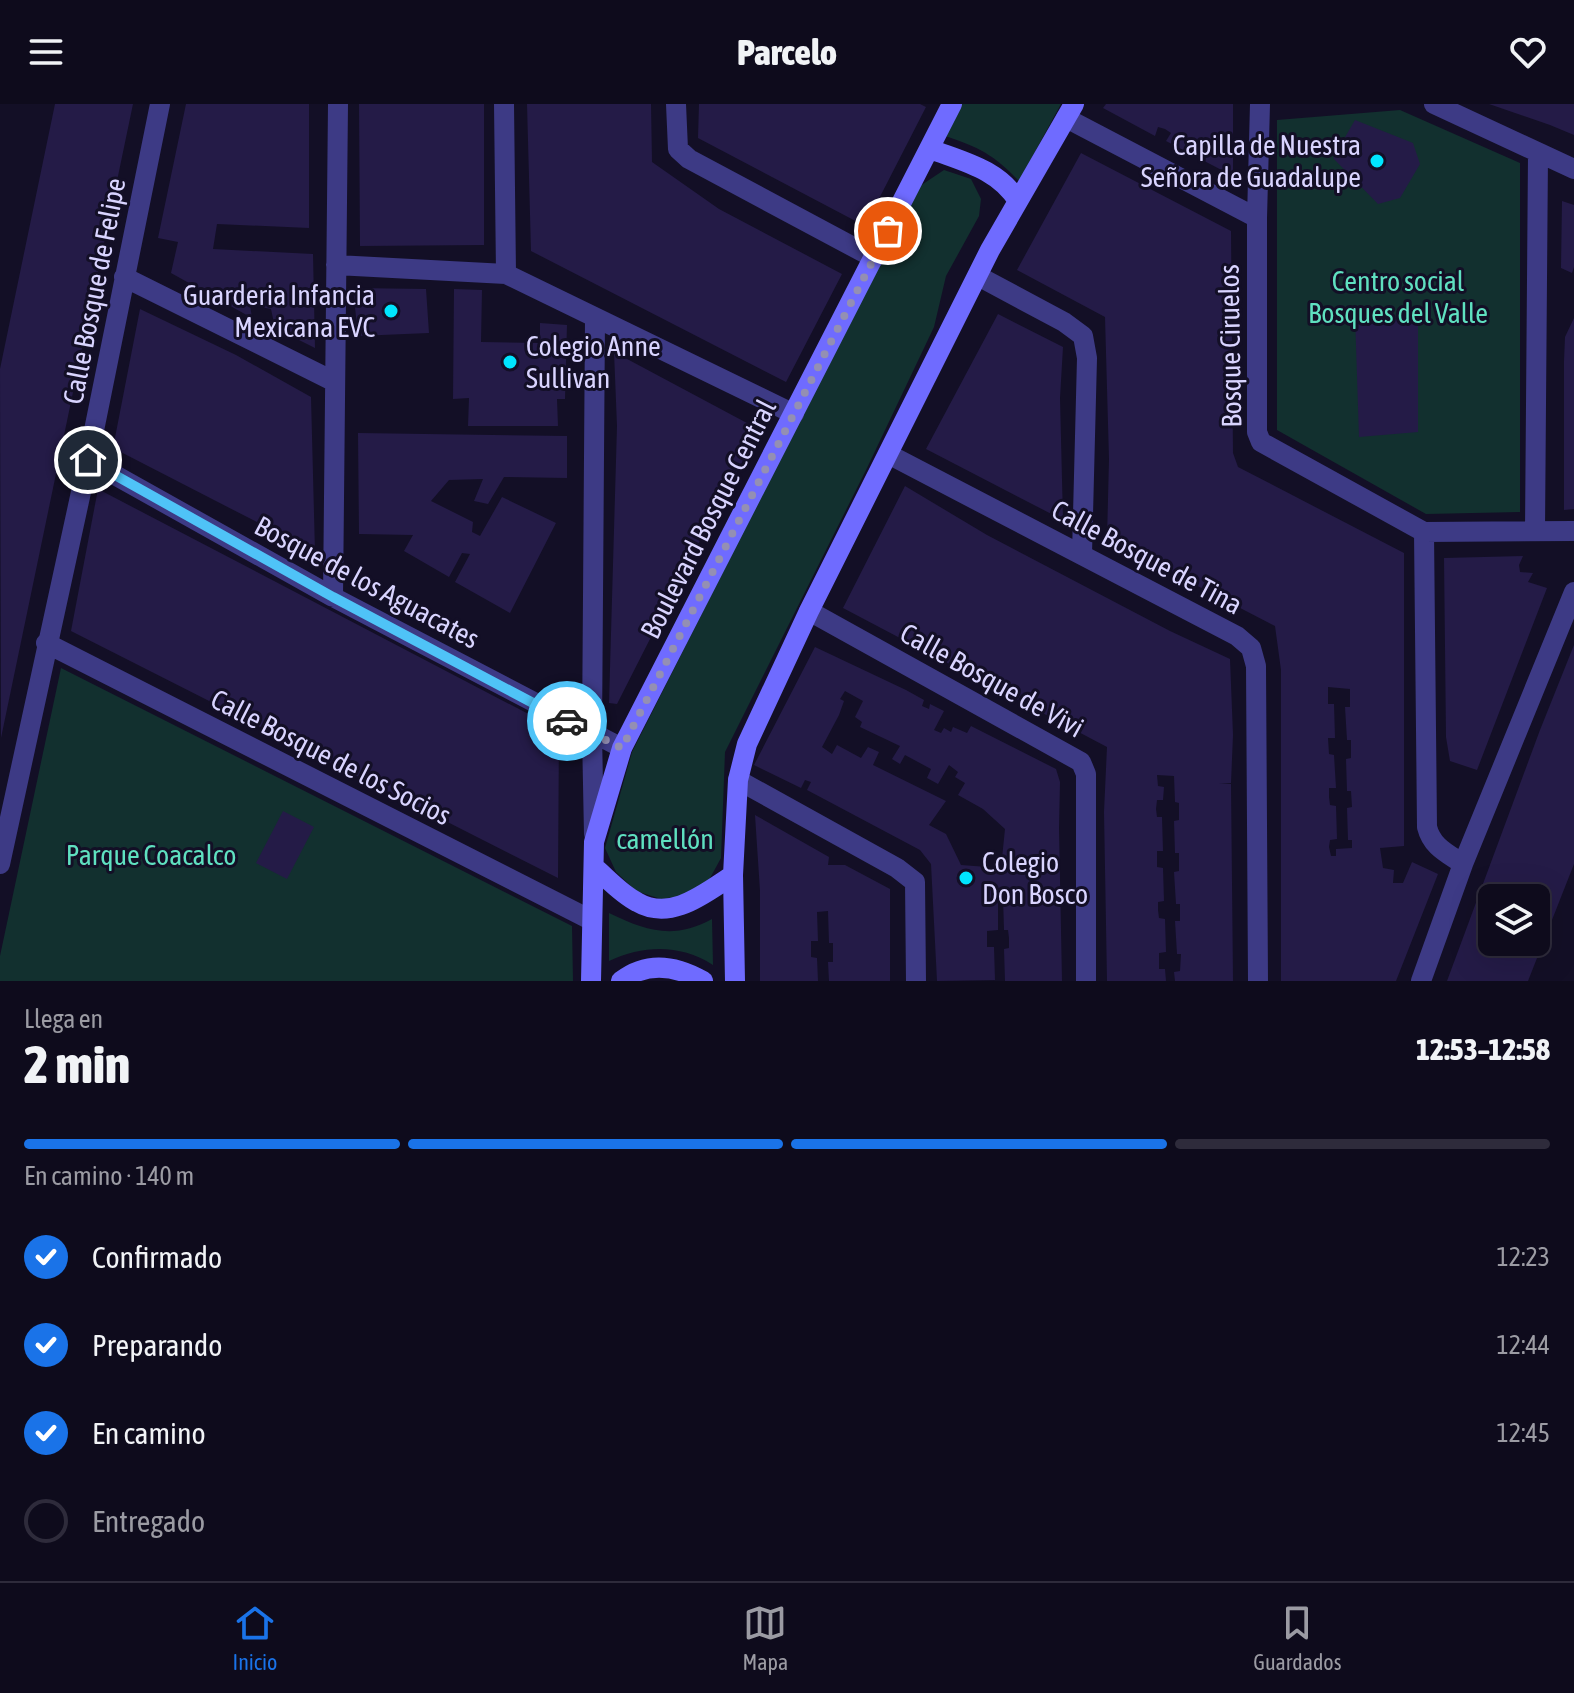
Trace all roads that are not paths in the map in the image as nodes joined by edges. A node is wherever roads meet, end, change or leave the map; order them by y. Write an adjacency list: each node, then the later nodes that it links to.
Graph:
1 (160, 104): 18 (street, Calle Bosque de Felipe)
2 (338, 104): 15 (street)
3 (504, 104): 16 (street)
4 (676, 104): 14 (street)
5 (952, 104): 9 (street, Boulevard Bosque Central)
6 (1260, 104): 13 (street, Bosque Ciruelos)
7 (1434, 104): 10 (street)
8 (1070, 111): 12 (street); 13 (street)
9 (930, 149): 12 (street); 14 (street, Boulevard Bosque Central)
10 (1538, 154): 11 (street); 24 (street)
11 (1574, 169)
12 (1018, 201): 17 (street)
13 (1257, 218): 26 (street, Bosque Ciruelos)
14 (874, 258): 21 (street, Boulevard Bosque Central)
15 (336, 265): 16 (street); 20 (street)
16 (506, 274): 19 (street)
17 (978, 276): 22 (street); 27 (street)
18 (124, 277): 20 (street); 23 (street, Calle Bosque de Felipe)
19 (595, 319): 21 (street); 32 (street)
20 (335, 382): 29 (street)
21 (794, 414): 33 (street, Boulevard Bosque Central)
22 (888, 454): 27 (street, Calle Bosque de Tina); 30 (street)
23 (88, 460): 29 (street, Bosque de los Aguacates); 31 (street, Calle Bosque de Felipe)
24 (1535, 530): 25 (street, Bosque Ciruelos); 26 (street, Bosque Ciruelos)
25 (1574, 531)
26 (1424, 532): 37 (street)
27 (1082, 554): 47 (street, Calle Bosque de Tina)
28 (1574, 592): 37 (street)
29 (333, 597): 32 (street, Bosque de los Aguacates)
30 (809, 611): 34 (street); 46 (street, Calle Bosque de Vivi)
31 (46, 643): 36 (street, Calle Bosque de Felipe); 40 (street, Calle Bosque de los Socios)
32 (592, 734): 33 (street, Bosque de los Aguacates); 35 (street)
33 (622, 748): 35 (street, Boulevard Bosque Central)
34 (738, 780): 39 (street); 45 (street)
35 (594, 842): 38 (street, Boulevard Bosque Central)
36 (0, 864)
37 (1463, 864): 48 (street)
38 (594, 867): 39 (street); 40 (street, Boulevard Bosque Central)
39 (733, 875): 44 (street)
40 (591, 920): 41 (street, Boulevard Bosque Central)
41 (591, 981)
42 (621, 981): 43 (street)
43 (703, 981)
44 (735, 981)
45 (916, 981)
46 (1086, 981)
47 (1258, 981)
48 (1421, 981)

